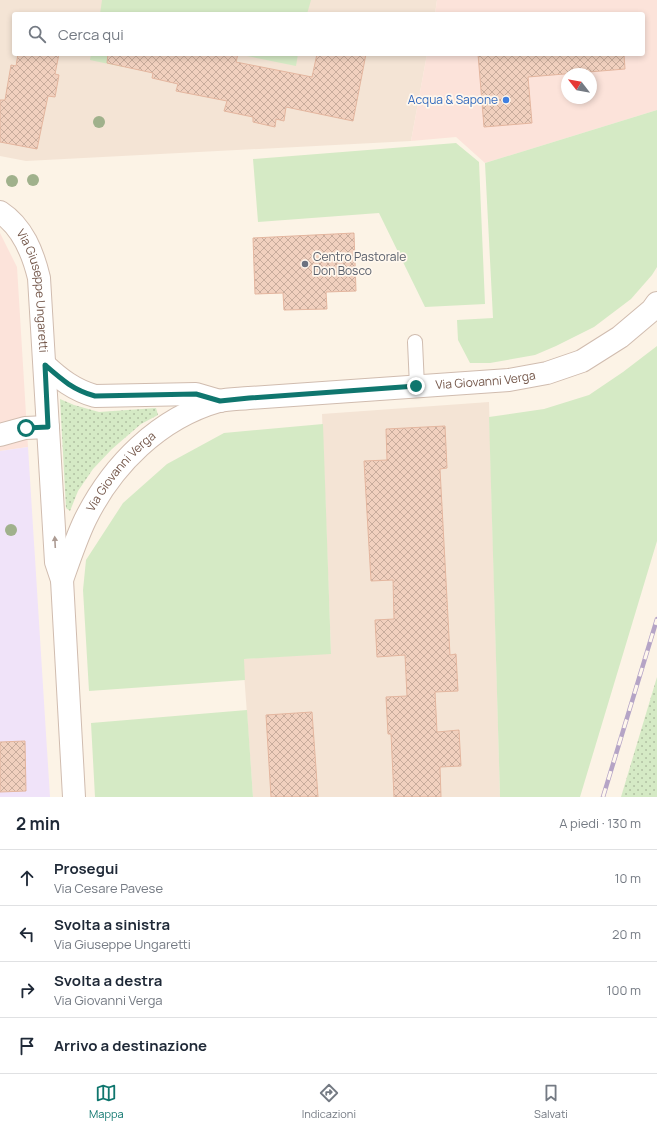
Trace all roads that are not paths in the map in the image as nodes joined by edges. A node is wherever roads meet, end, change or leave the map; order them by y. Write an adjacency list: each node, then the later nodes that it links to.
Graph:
1 (0, 212): 4 (street, Via Giuseppe Ungaretti)
2 (657, 303): 5 (street, Via Giovanni Verga)
3 (415, 342): 5 (lane)
4 (45, 365): 6 (street, Via Giovanni Verga); 7 (street, Via Giuseppe Ungaretti)
5 (416, 386): 6 (street, Via Giovanni Verga)
6 (220, 401): 9 (street, Via Giovanni Verga)
7 (48, 427): 8 (street); 9 (street, Via Giovanni Verga, one-way to 7)
8 (0, 435)
9 (62, 580): 10 (street, Via Giovanni Verga)
10 (74, 797)

